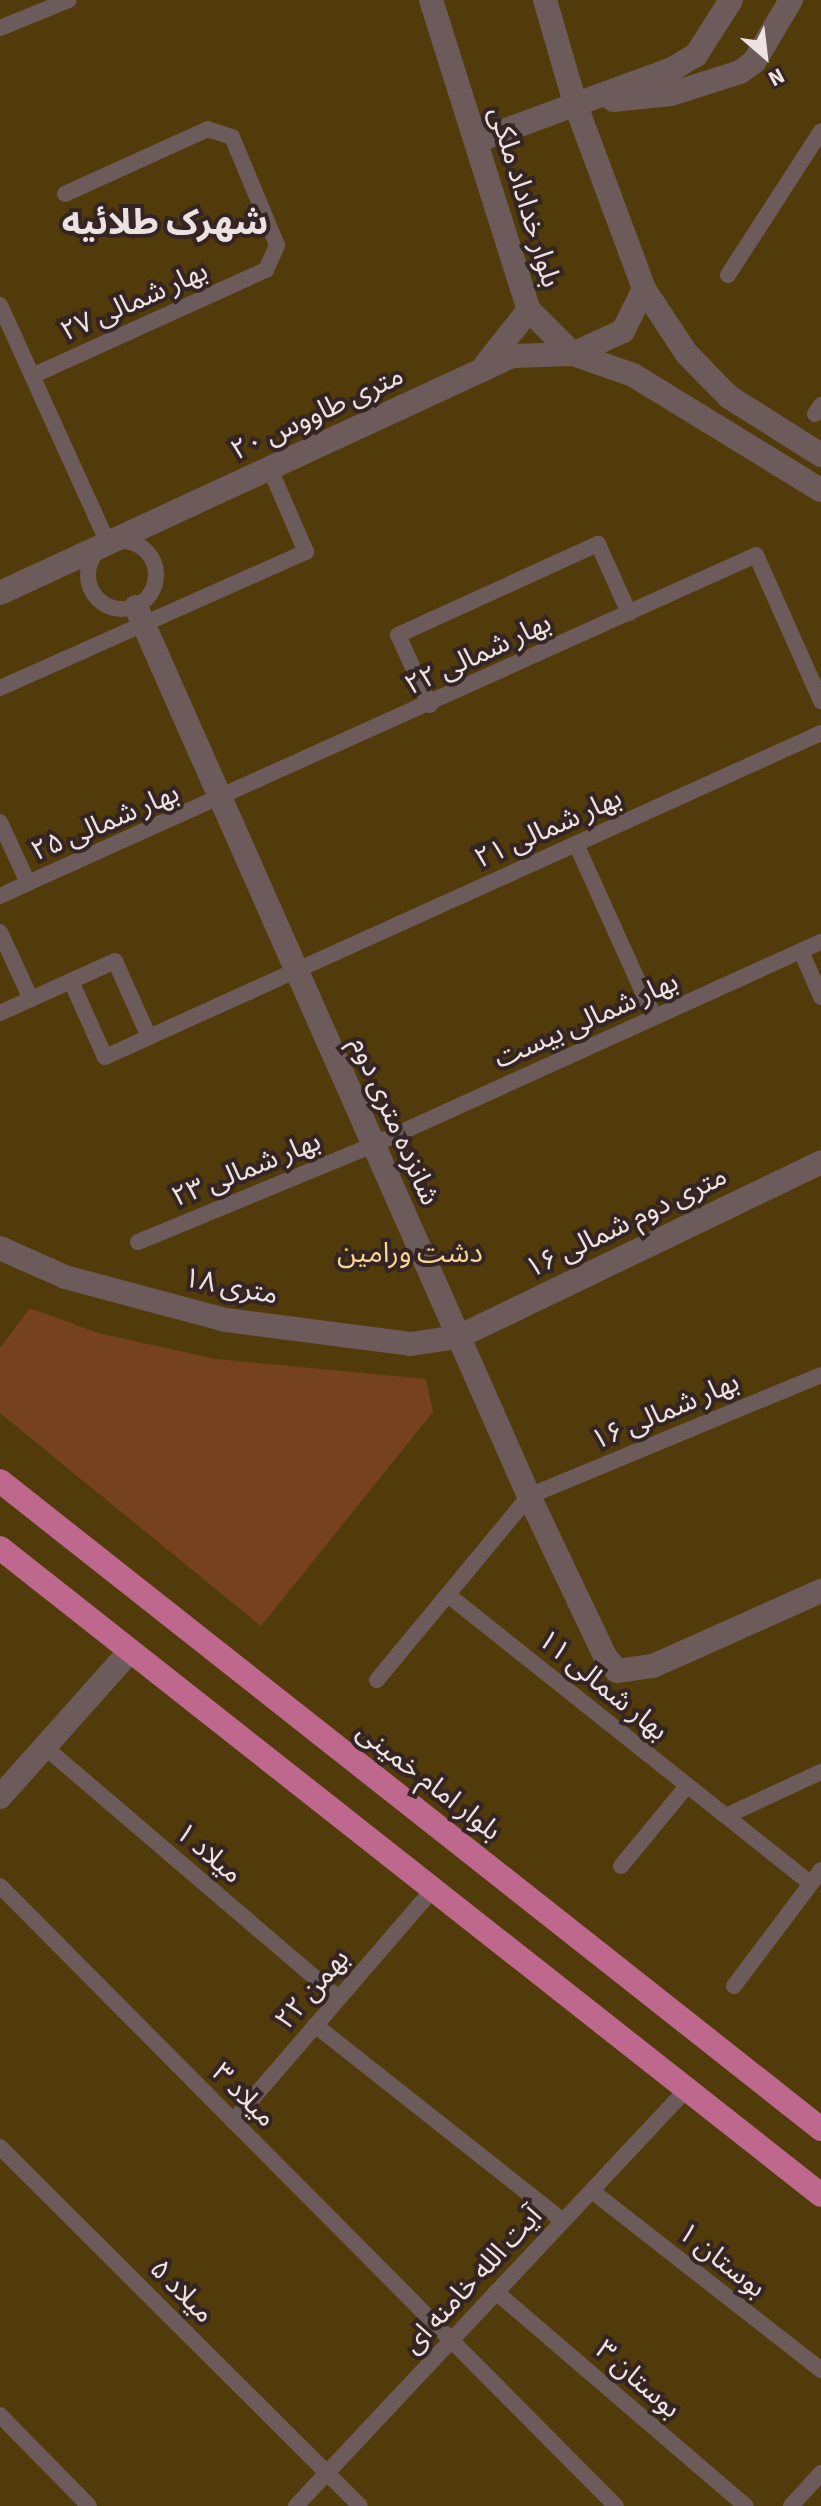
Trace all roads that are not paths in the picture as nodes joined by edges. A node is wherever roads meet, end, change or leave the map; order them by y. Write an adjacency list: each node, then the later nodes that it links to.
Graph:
1 (69, 0): 6 (street)
2 (431, 0): 9 (street, بلوار خداداد ملکی)
3 (545, 0): 7 (street)
4 (731, 0): 7 (street)
5 (791, 0): 7 (street)
6 (0, 28)
7 (575, 103): 9 (street); 12 (street)
8 (821, 131): 11 (street)
9 (476, 141): 14 (street, بلوار خداداد ملکی)
10 (65, 194): 17 (street, بهار شمالی ۲۷)
11 (728, 275)
12 (644, 289): 15 (street, ۲۰ متری طاووس); 18 (street)
13 (0, 305): 17 (street)
14 (529, 310): 15 (street, بلوار خداداد ملکی); 16 (street)
15 (573, 354): 16 (street, ۲۰ متری طاووس); 20 (street, بلوار خداداد ملکی)
16 (482, 369): 19 (street, ۲۰ متری طاووس)
17 (32, 376): 21 (street)
18 (821, 455)
19 (270, 469): 21 (street, ۲۰ متری طاووس); 24 (street)
20 (821, 490)
21 (108, 543): 22 (street, ۲۰ متری طاووس); 24 (street); 24 (street)
22 (0, 593)
23 (629, 613): 26 (street, بهار شمالی ۲۲); 27 (street, بهار شمالی ۲۲); 27 (street)
24 (140, 616): 25 (street); 29 (street, شانزده متری دوم)
25 (0, 688)
26 (821, 701)
27 (430, 705): 29 (street, بهار شمالی ۲۲)
28 (821, 733): 31 (street, بهار شمالی ۲۱)
29 (221, 800): 32 (street, بهار شمالی ۲۵); 37 (street, شانزده متری دوم)
30 (0, 822): 32 (street, بهار شمالی ۲۵)
31 (576, 844): 37 (street, بهار شمالی ۲۱); 42 (street)
32 (28, 883): 33 (street)
33 (0, 896)
34 (0, 932): 40 (street)
35 (821, 942): 36 (street, بهار شمالی بیست)
36 (801, 951): 39 (street); 42 (street, بهار شمالی بیست)
37 (297, 971): 43 (street, بهار شمالی ۲۱); 44 (street, شانزده متری دوم)
38 (71, 981): 40 (street); 43 (street); 43 (street, بهار شمالی ۲۱)
39 (821, 997)
40 (31, 999): 41 (street)
41 (0, 1013)
42 (654, 1017): 44 (street, بهار شمالی بیست)
43 (149, 1037)
44 (373, 1145): 46 (street, بهار شمالی ۲۳); 48 (street, شانزده متری دوم)
45 (821, 1162): 48 (street, ۱۶ متری دوم شمالی)
46 (138, 1242)
47 (0, 1248): 48 (street, ۱۸ متری)
48 (458, 1337): 51 (street, شانزده متری دوم)
49 (821, 1375): 51 (street, بهار شمالی ۱۶)
50 (0, 1481): 71 (main road, بلوار امام خمینی)
51 (529, 1496): 53 (street, شانزده متری دوم); 54 (street)
52 (0, 1548): 55 (main road)
53 (821, 1591)
54 (448, 1595): 56 (street); 59 (street, بهار شمالی ۱۱)
55 (130, 1651): 57 (street); 65 (main road)
56 (377, 1680)
57 (46, 1748): 60 (street); 67 (street, میلاد ۱)
58 (821, 1772): 61 (street)
59 (687, 1786): 61 (street, بهار شمالی ۱۱); 62 (street)
60 (0, 1797)
61 (726, 1816): 63 (street, بهار شمالی ۱۱)
62 (621, 1866)
63 (816, 1877): 66 (street)
64 (0, 1886): 70 (street, میلاد ۳)
65 (431, 1892): 67 (street, ۲۲ بهمن); 69 (main road)
66 (734, 1986)
67 (339, 1998): 68 (street, ۲۲ بهمن)
68 (315, 2025): 70 (street, ۲۲ بهمن); 75 (street)
69 (686, 2090): 73 (street, آیت الله خامنه ای); 74 (main road)
70 (233, 2121): 77 (street, میلاد ۳)
71 (821, 2129)
72 (0, 2147): 80 (street, میلاد ۵)
73 (592, 2191): 75 (street, آیت الله خامنه ای); 78 (street, بوستان ۱)
74 (821, 2195)
75 (563, 2221): 76 (street, آیت الله خامنه ای)
76 (496, 2292): 77 (street, آیت الله خامنه ای); 86 (street, بوستان ۳)
77 (450, 2341): 80 (street, آیت الله خامنه ای); 85 (street, میلاد ۳)
78 (821, 2370)
79 (0, 2415): 82 (street)
80 (327, 2473): 83 (street, آیت الله خامنه ای); 84 (street, میلاد ۵)
81 (821, 2473): 87 (street)
82 (89, 2506)
83 (296, 2506)
84 (360, 2506)
85 (616, 2506)
86 (746, 2506)
87 (791, 2506)

